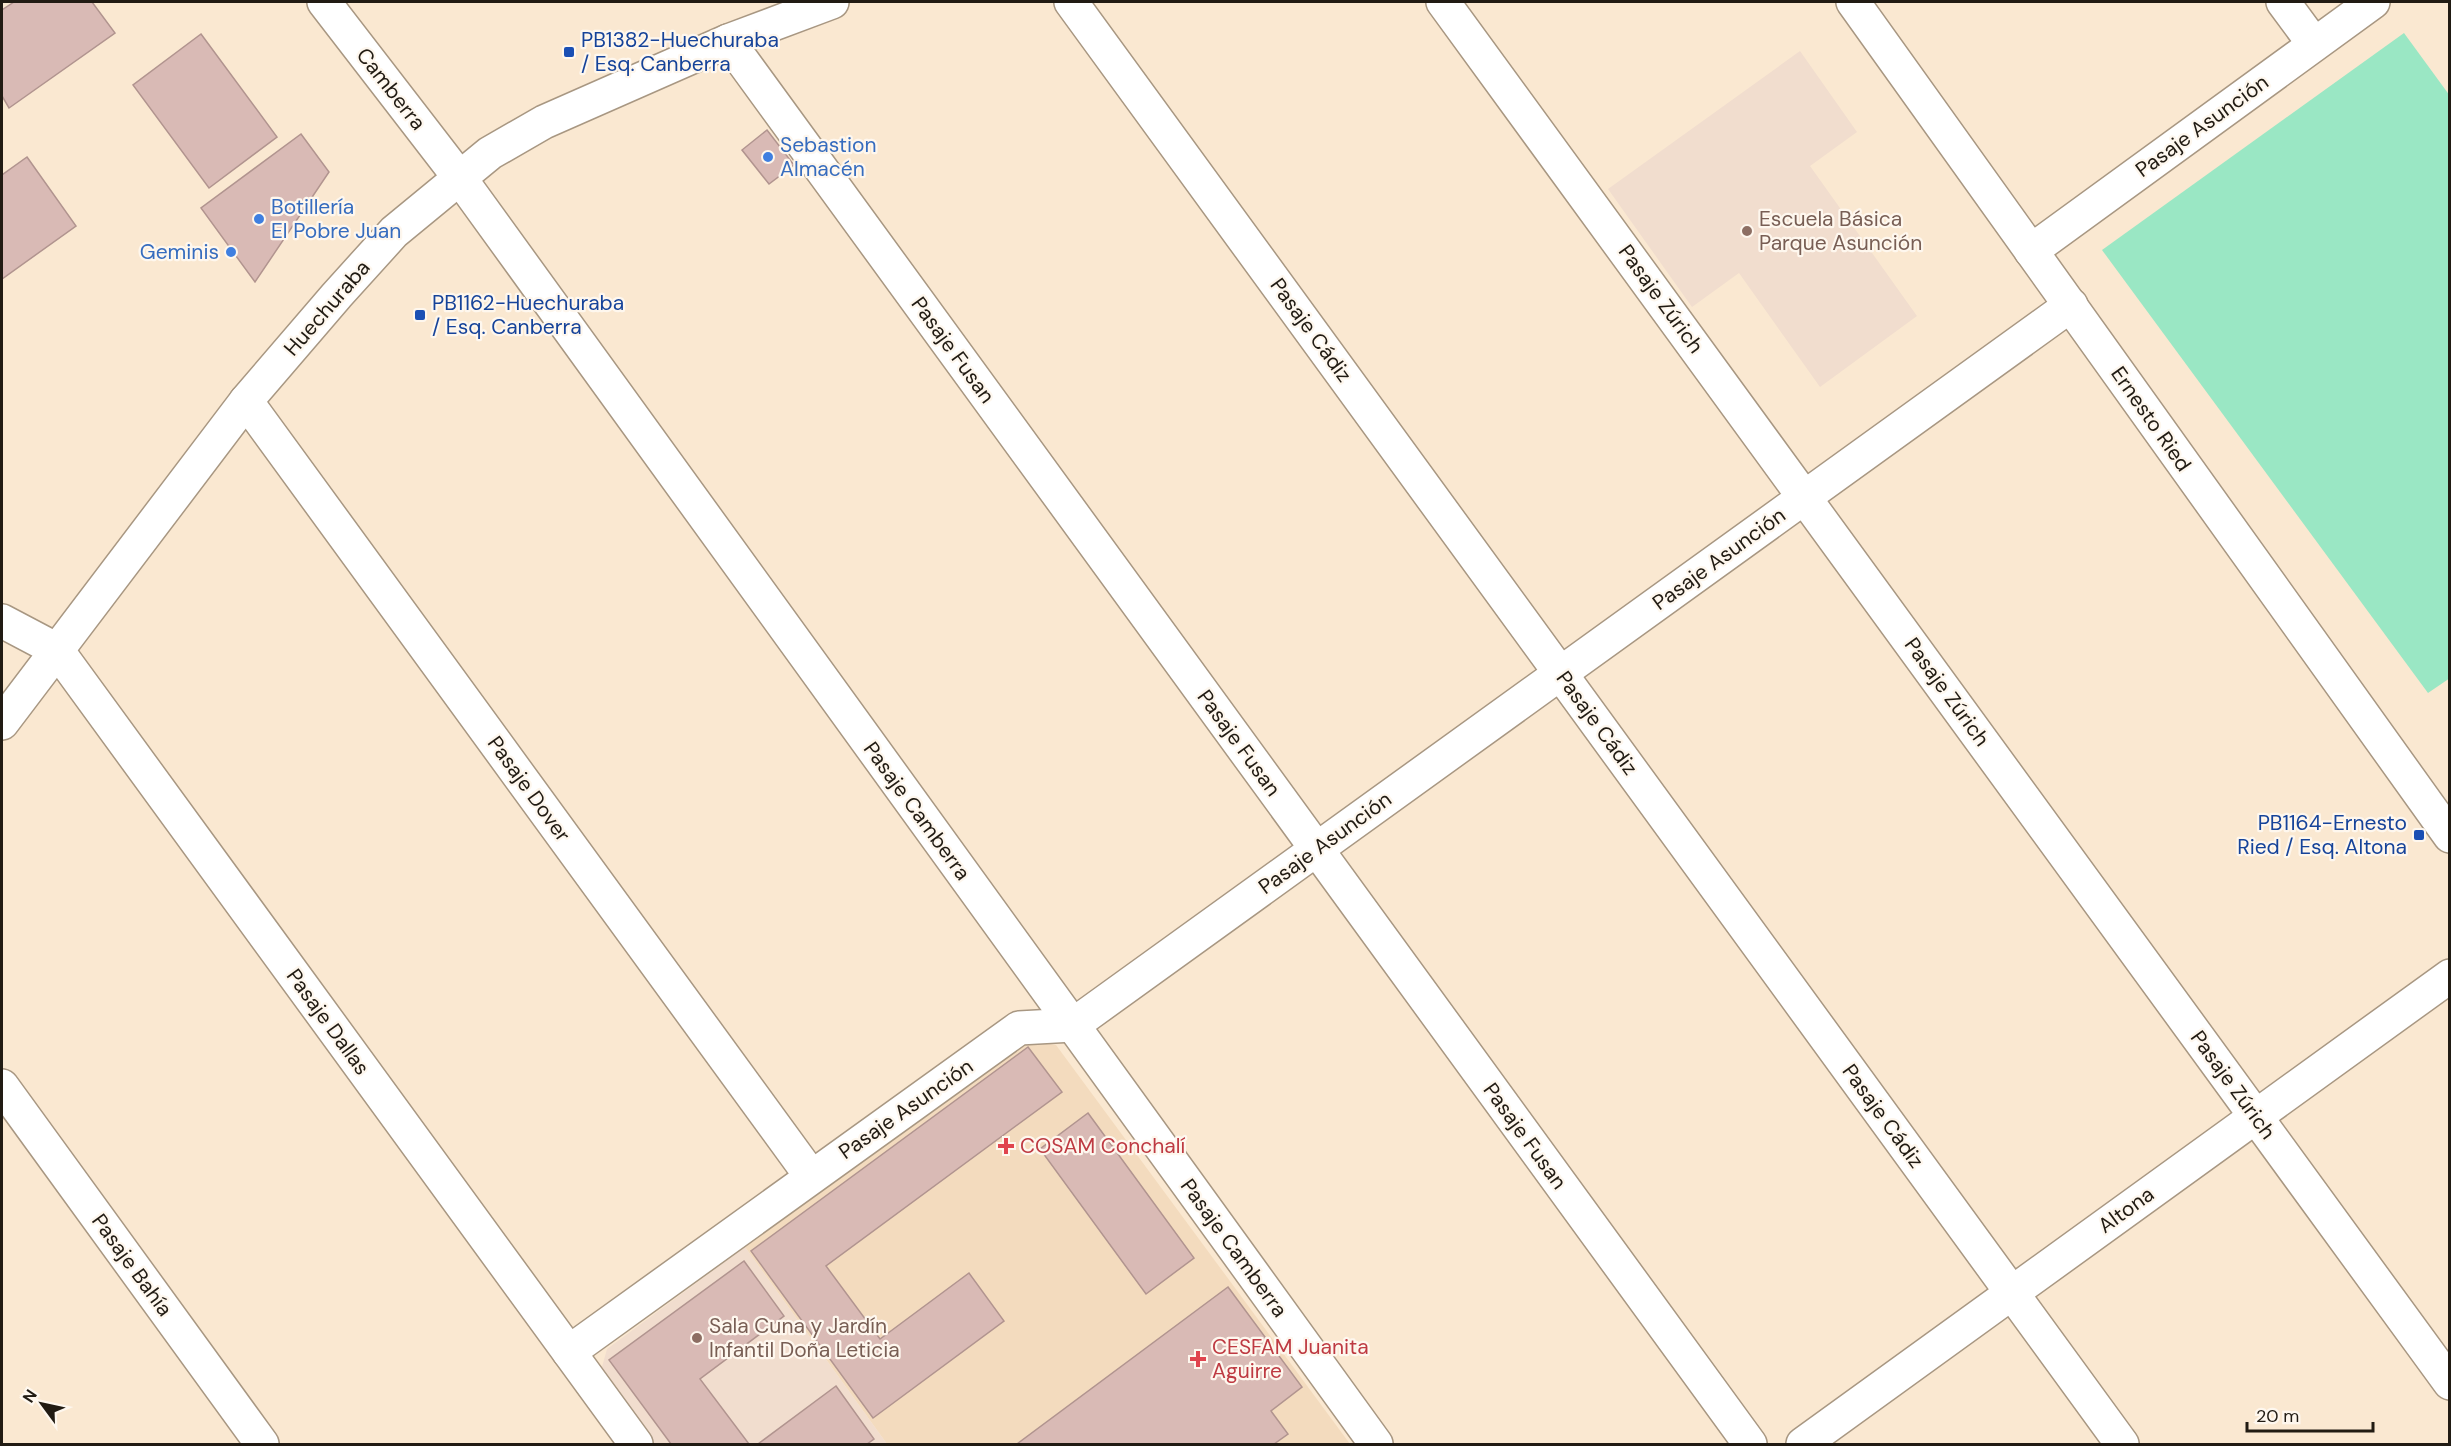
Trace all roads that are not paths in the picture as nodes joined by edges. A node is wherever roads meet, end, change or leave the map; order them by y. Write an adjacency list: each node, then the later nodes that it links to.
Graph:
1 (324, 2): 10 (street, Camberra)
2 (832, 2): 8 (street, Huechuraba)
3 (1071, 2): 17 (street, Pasaje Cádiz)
4 (1443, 2): 14 (street, Pasaje Zúrich)
5 (1853, 2): 11 (street, Ernesto Ried)
6 (2283, 2): 9 (street)
7 (2373, 2): 9 (street, Pasaje Asunción)
8 (728, 41): 10 (street, Huechuraba); 20 (street, Pasaje Fusan)
9 (2314, 44): 11 (street, Pasaje Asunción)
10 (459, 177): 13 (street, Huechuraba); 22 (street, Pasaje Camberra)
11 (2031, 251): 12 (street, Ernesto Ried)
12 (2071, 305): 14 (street, Pasaje Asunción); 19 (street, Ernesto Ried)
13 (246, 401): 16 (street, Huechuraba); 25 (street, Pasaje Dover)
14 (1806, 496): 17 (street, Pasaje Asunción); 24 (street, Pasaje Zúrich)
15 (2, 621): 16 (street, Pasaje Dallas)
16 (57, 650): 18 (street, Huechuraba); 27 (street, Pasaje Dallas)
17 (1561, 673): 20 (street, Pasaje Asunción); 26 (street, Pasaje Cádiz)
18 (2, 723)
19 (2450, 836)
20 (1316, 849): 22 (street, Pasaje Asunción); 32 (street, Pasaje Fusan)
21 (2450, 976): 24 (street, Altona)
22 (1073, 1025): 25 (street, Pasaje Asunción); 31 (street, Pasaje Camberra)
23 (2, 1086): 30 (street, Pasaje Bahía)
24 (2256, 1116): 26 (street, Altona); 28 (street, Pasaje Zúrich)
25 (811, 1176): 27 (street, Pasaje Asunción)
26 (2012, 1293): 33 (street, Altona); 34 (street, Pasaje Cádiz)
27 (569, 1352): 29 (street, Pasaje Dallas)
28 (2450, 1383)
29 (625, 1441)
30 (262, 1444)
31 (1376, 1444)
32 (1750, 1444)
33 (1803, 1444)
34 (2122, 1444)

